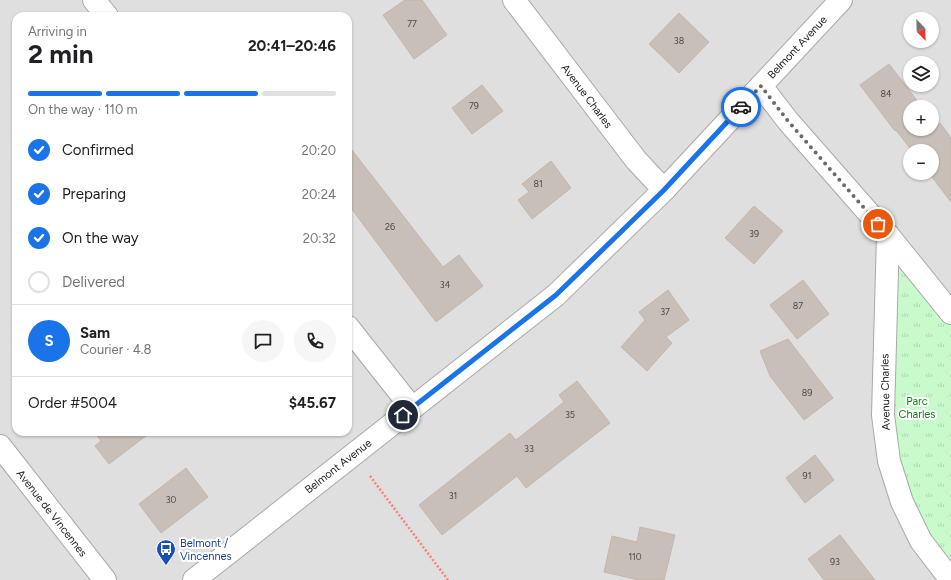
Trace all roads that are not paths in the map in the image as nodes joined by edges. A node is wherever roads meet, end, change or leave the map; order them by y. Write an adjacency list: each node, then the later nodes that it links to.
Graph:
1 (94, 0): 4 (street)
2 (514, 0): 6 (street, Avenue Charles)
3 (841, 0): 5 (street, Belmont Avenue)
4 (104, 12)
5 (761, 86): 6 (street, Belmont Avenue); 7 (street)
6 (664, 190): 10 (street, Belmont Avenue)
7 (888, 235): 8 (street); 14 (street, Avenue Charles)
8 (951, 314)
9 (352, 332): 10 (street)
10 (412, 408): 13 (street, Belmont Avenue)
11 (0, 446): 12 (street, Avenue de Vincennes)
12 (105, 580)
13 (194, 580)
14 (951, 580)

